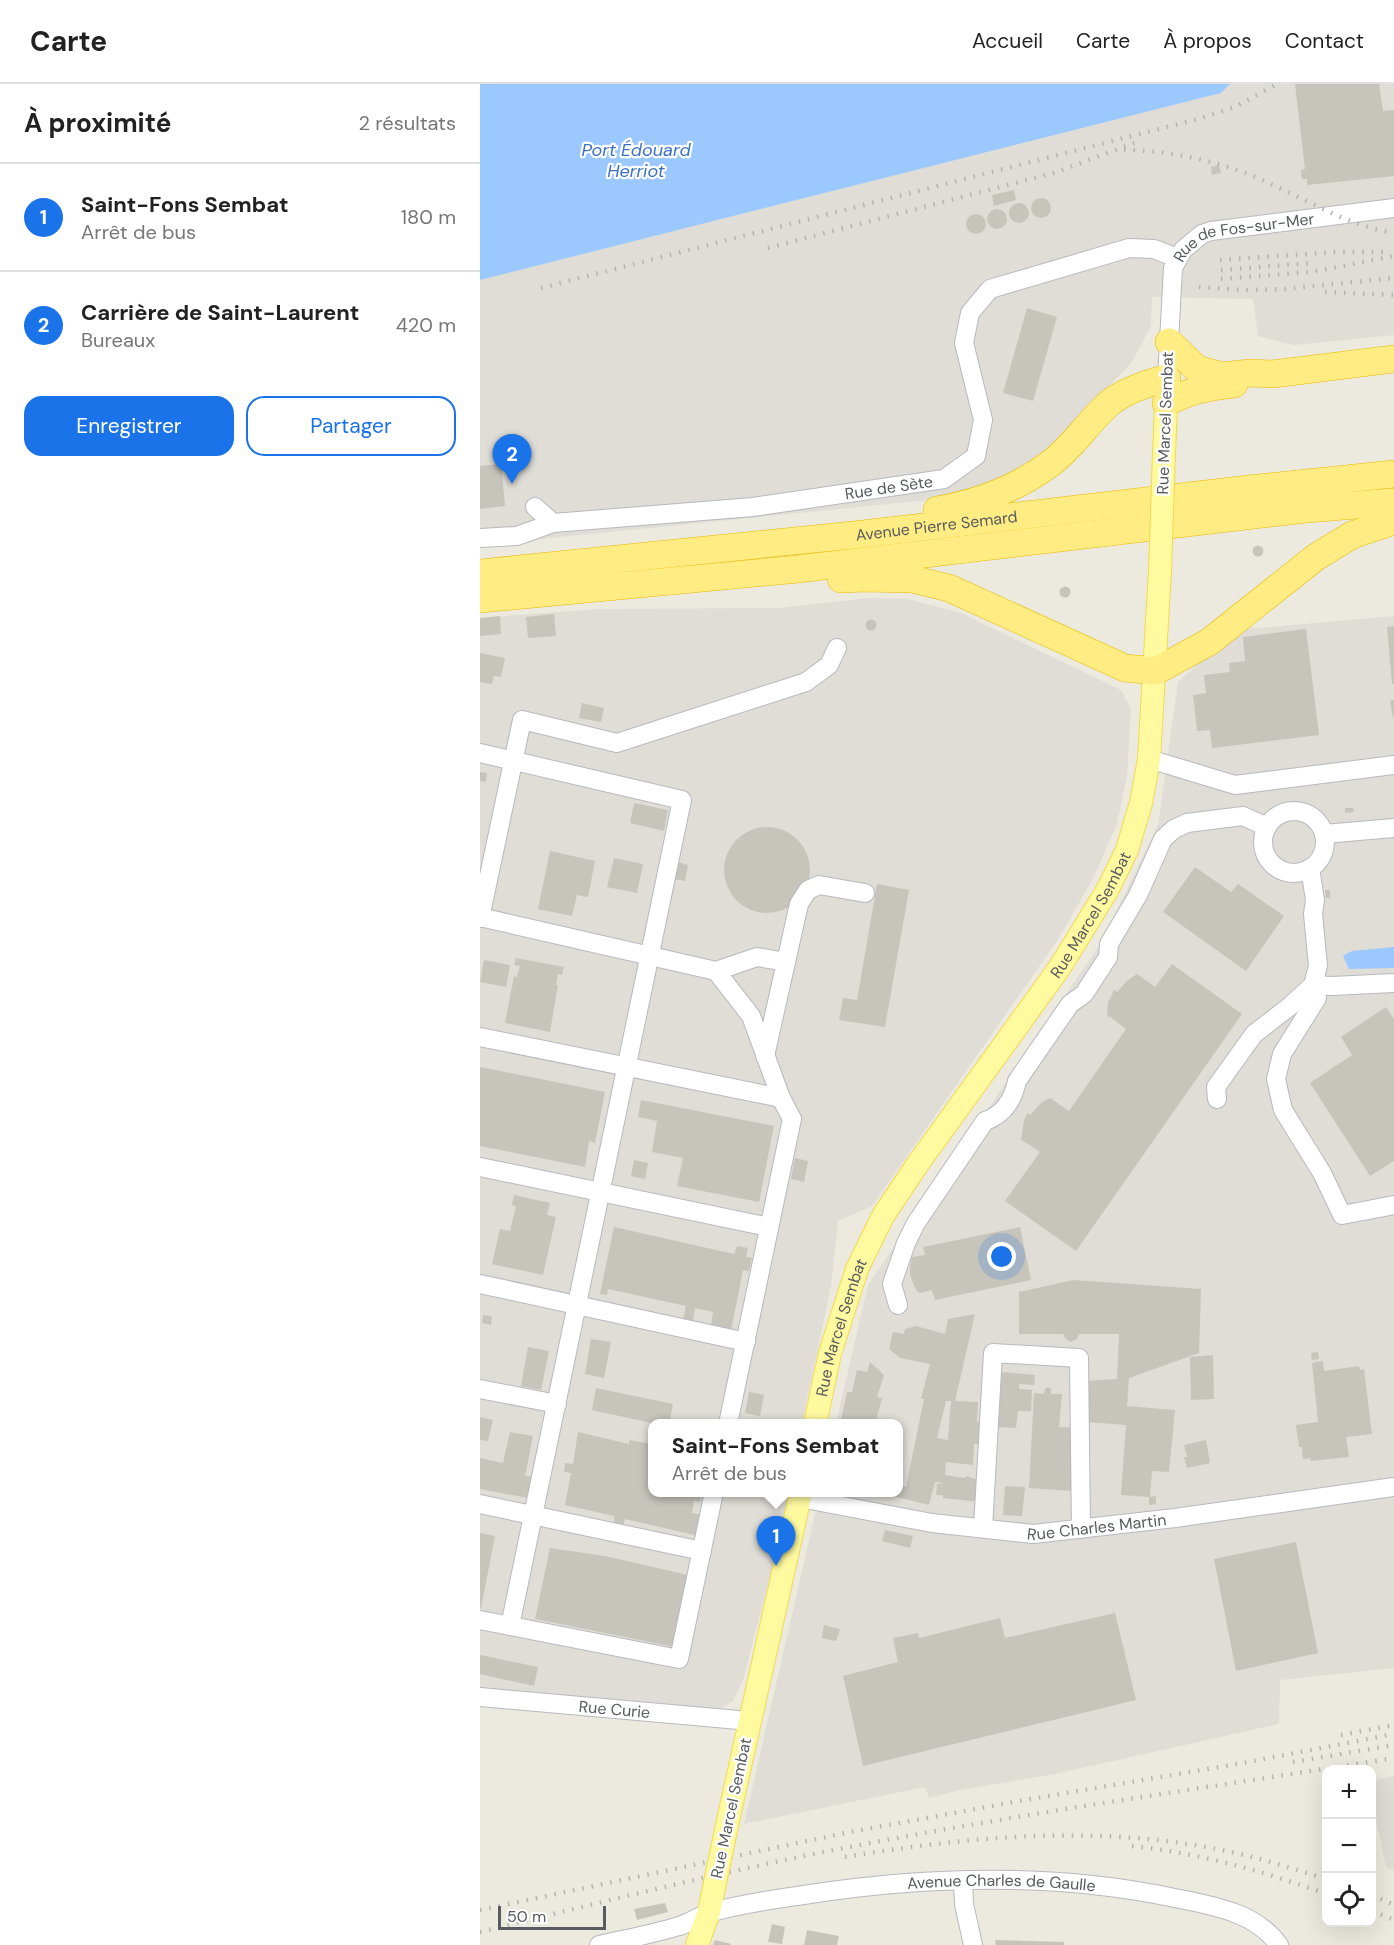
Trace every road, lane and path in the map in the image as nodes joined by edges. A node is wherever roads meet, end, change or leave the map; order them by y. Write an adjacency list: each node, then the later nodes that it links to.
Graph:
1 (1394, 208): 2 (street, Rue de Fos-sur-Mer)
2 (1177, 258): 3 (street, Rue de Fos-sur-Mer); 11 (street, Rue de Sète)
3 (1169, 342): 5 (highway); 6 (street, Rue Marcel Sembat)
4 (1394, 359): 5 (highway)
5 (1273, 374): 6 (highway)
6 (1167, 391): 12 (highway); 18 (main road, Rue Marcel Sembat, bridge)
7 (1394, 474): 12 (highway, Avenue Pierre Semard)
8 (1394, 502): 14 (highway, Avenue Pierre Semard)
9 (535, 507): 11 (street)
10 (1394, 521): 18 (highway)
11 (553, 523): 13 (street, Rue de Sète)
12 (863, 534): 15 (highway, Avenue Pierre Semard)
13 (480, 538)
14 (798, 568): 16 (highway, Avenue Pierre Semard); 18 (highway)
15 (480, 573)
16 (480, 599)
17 (837, 648): 21 (street)
18 (1156, 671): 20 (main road, Rue Marcel Sembat)
19 (480, 753): 21 (street)
20 (1149, 759): 23 (street); 52 (main road, Rue Marcel Sembat)
21 (513, 761): 30 (street); 31 (street)
22 (1394, 765): 23 (street)
23 (1287, 778): 24 (street)
24 (1292, 811): 25 (street); 27 (street)
25 (1267, 827): 28 (street); 46 (street)
26 (1394, 828): 27 (street)
27 (1324, 834): 28 (street)
28 (1310, 868): 35 (street)
29 (865, 893): 32 (street)
30 (480, 917): 31 (street)
31 (650, 956): 33 (street); 38 (street)
32 (786, 962): 33 (street); 37 (street)
33 (716, 970): 37 (street)
34 (1394, 983): 35 (street)
35 (1313, 985): 40 (street); 43 (street)
36 (480, 1037): 38 (street)
37 (765, 1056): 39 (street)
38 (627, 1067): 39 (street); 42 (street)
39 (781, 1098): 44 (street)
40 (1217, 1099)
41 (480, 1167): 42 (street)
42 (601, 1192): 44 (street); 47 (street)
43 (1394, 1205)
44 (769, 1227): 48 (street)
45 (480, 1284): 47 (street)
46 (898, 1305)
47 (577, 1306): 48 (street); 50 (street)
48 (746, 1342): 51 (street)
49 (480, 1389): 50 (street)
50 (556, 1404): 58 (street)
51 (729, 1419)
52 (817, 1419)
53 (1394, 1487): 60 (street, Rue Charles Martin)
54 (713, 1497): 61 (street)
55 (801, 1497): 65 (main road, Rue Marcel Sembat)
56 (810, 1497): 59 (street, Rue Charles Martin)
57 (480, 1504): 58 (street)
58 (533, 1515): 61 (street); 63 (street)
59 (983, 1528): 60 (street, Rue Charles Martin); 60 (street)
60 (1081, 1528)
61 (702, 1551): 63 (street)
62 (480, 1620): 63 (street)
63 (510, 1626)
64 (480, 1697): 65 (street, Rue Curie)
65 (750, 1721): 67 (main road, Rue Marcel Sembat, bridge)
66 (963, 1881): 67 (street, Avenue Charles de Gaulle); 70 (street); 71 (street, Avenue Charles de Gaulle)
67 (711, 1904): 68 (street, Avenue Charles de Gaulle); 69 (main road, Rue Marcel Sembat)
68 (599, 1945)
69 (697, 1945)
70 (973, 1945)
71 (1279, 1945)

